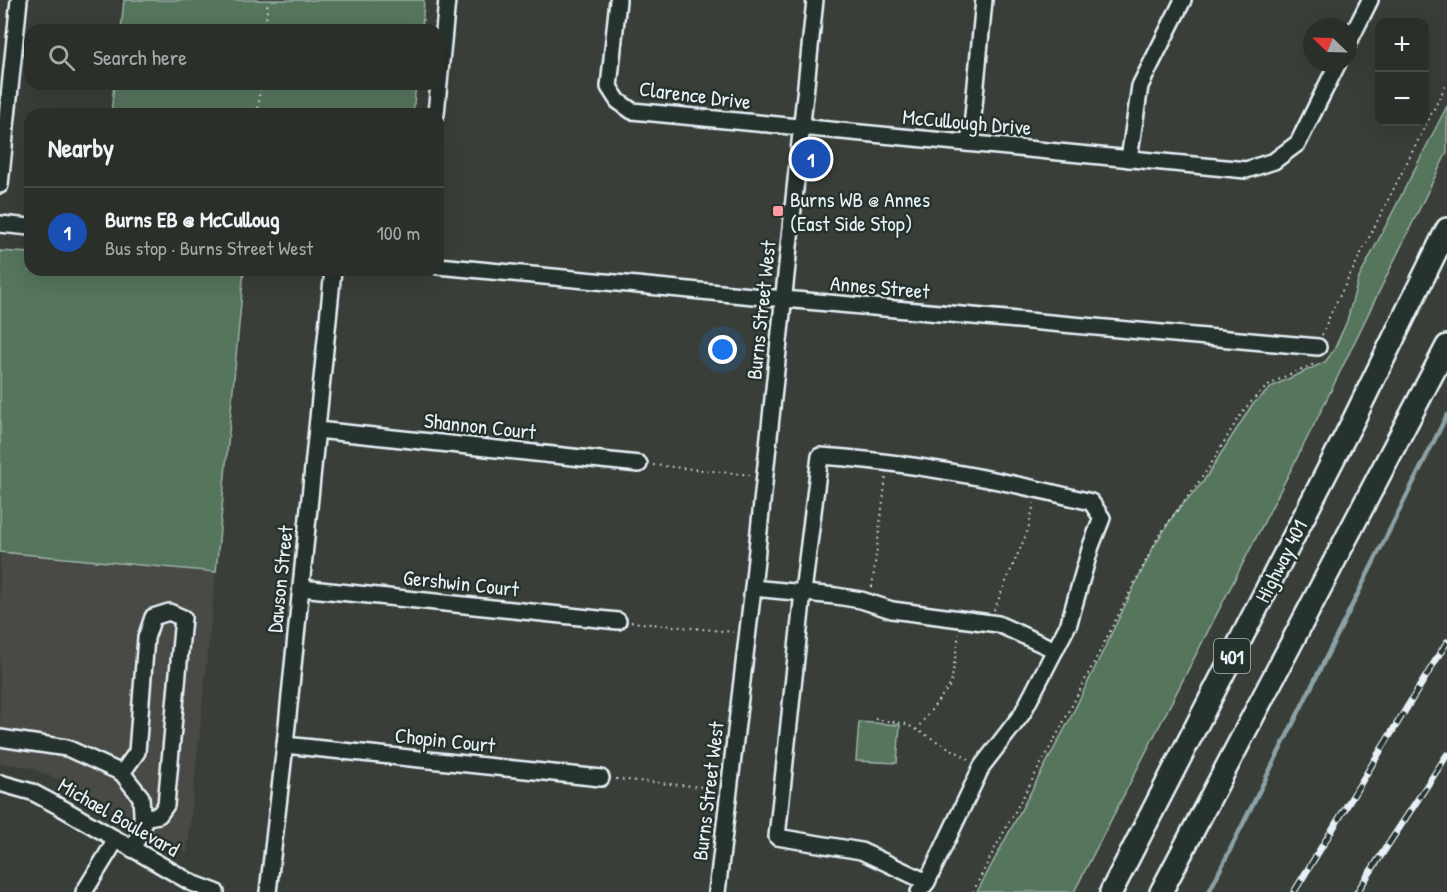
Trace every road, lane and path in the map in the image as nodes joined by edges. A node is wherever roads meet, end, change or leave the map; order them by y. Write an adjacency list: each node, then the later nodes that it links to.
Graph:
1 (19, 0): 21 (street)
2 (268, 0): 9 (path)
3 (447, 0): 11 (street)
4 (618, 0): 18 (street, Clarence Drive)
5 (815, 0): 18 (street, Burns Street West)
6 (984, 0): 19 (street)
7 (1183, 0): 20 (street)
8 (1370, 0): 10 (street)
9 (266, 24)
10 (1357, 26)
11 (444, 31)
12 (1334, 72): 20 (street, McCullough Drive)
13 (1447, 83): 29 (path)
14 (260, 90): 16 (path)
15 (438, 90): 17 (street)
16 (259, 108)
17 (437, 108)
18 (801, 128): 19 (street, McCullough Drive); 27 (street, Burns Street West)
19 (968, 143): 20 (street, McCullough Drive)
20 (1129, 159)
21 (0, 185)
22 (0, 224): 23 (street)
23 (24, 226)
24 (1447, 229): 62 (highway, Highway 401 / 401)
25 (444, 267): 27 (street, Annes Street)
26 (332, 276): 30 (street, Dawson Street)
27 (784, 299): 29 (street, Annes Street); 33 (street, Burns Street West)
28 (1447, 346): 63 (highway, 401)
29 (1318, 347): 61 (path)
30 (317, 430): 32 (street, Shannon Court); 35 (street, Dawson Street)
31 (888, 462): 34 (street); 37 (street); 38 (path)
32 (639, 464): 33 (path)
33 (764, 476): 36 (street, Burns Street West)
34 (1038, 489): 41 (path); 43 (street)
35 (300, 588): 40 (street, Gershwin Court); 47 (street, Dawson Street)
36 (753, 588): 37 (street); 42 (street, Burns Street West)
37 (803, 592): 38 (street); 56 (street)
38 (870, 603): 39 (street)
39 (961, 619): 41 (street); 45 (path)
40 (618, 621): 42 (path)
41 (990, 623): 43 (street)
42 (747, 634): 52 (street, Burns Street West)
43 (1055, 650): 48 (street)
44 (875, 719): 45 (path)
45 (916, 730): 48 (path)
46 (0, 738): 49 (street)
47 (285, 745): 50 (street, Chopin Court); 59 (street, Dawson Street)
48 (982, 766): 56 (street)
49 (122, 773): 53 (street); 53 (street)
50 (602, 778): 52 (path)
51 (0, 783): 54 (street, Michael Boulevard)
52 (729, 790): 60 (street, Burns Street West)
53 (142, 818): 55 (street)
54 (116, 840): 55 (street, Michael Boulevard); 57 (street)
55 (132, 849): 58 (street, Michael Boulevard)
56 (923, 887)
57 (84, 892)
58 (216, 892)
59 (268, 892)
60 (717, 892)
61 (973, 892)
62 (1111, 892)
63 (1161, 892)

